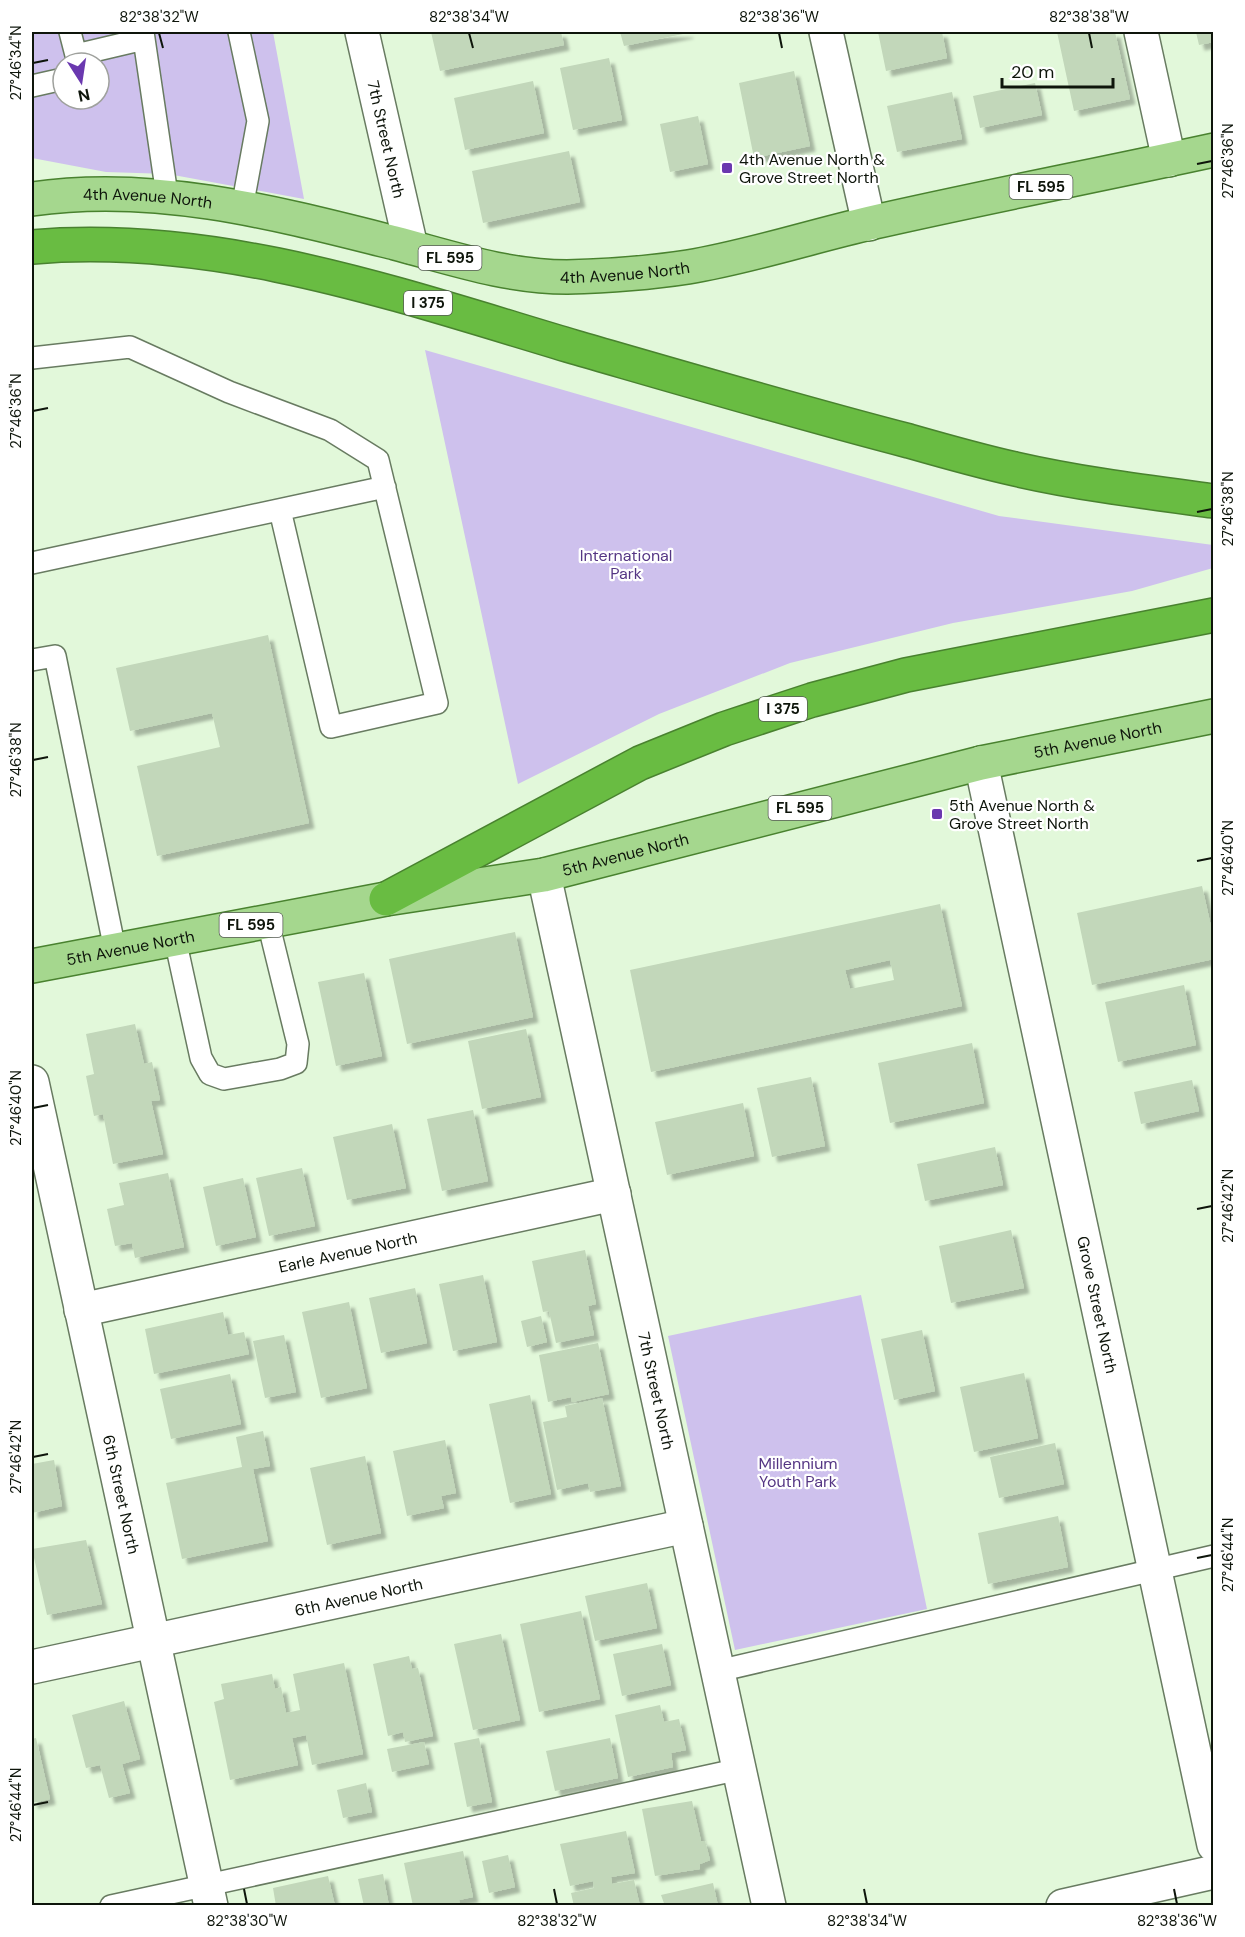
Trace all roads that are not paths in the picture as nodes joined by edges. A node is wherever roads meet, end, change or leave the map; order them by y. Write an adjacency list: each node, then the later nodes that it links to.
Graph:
1 (70, 32): 7 (lane)
2 (239, 32): 15 (lane)
3 (362, 32): 18 (street, 7th Street North)
4 (826, 32): 16 (street)
5 (1141, 32): 12 (street)
6 (144, 35): 8 (lane); 13 (lane)
7 (75, 51)
8 (99, 51)
9 (51, 82): 10 (lane)
10 (32, 86)
11 (1214, 150): 12 (main road, 4th Avenue North / FL 595)
12 (1169, 160): 16 (main road, 4th Avenue North / FL 595)
13 (167, 195): 14 (main road, 4th Avenue North / FL 595); 15 (main road, 4th Avenue North / FL 595)
14 (32, 198)
15 (242, 208): 18 (main road, 4th Avenue North / FL 595)
16 (869, 224): 18 (main road, 4th Avenue North / FL 595)
17 (32, 247): 21 (highway, I 375)
18 (411, 247)
19 (32, 358): 20 (lane)
20 (385, 487): 22 (lane); 22 (lane)
21 (1214, 501)
22 (280, 510): 23 (lane)
23 (32, 563)
24 (1214, 615): 29 (highway, I 375)
25 (32, 660): 32 (lane)
26 (1214, 716): 27 (main road, 5th Avenue North / FL 595)
27 (981, 763): 28 (main road, 5th Avenue North / FL 595); 39 (street, Grove Street North)
28 (544, 875): 29 (main road, 5th Avenue North / FL 595); 35 (street, 7th Street North)
29 (386, 899): 30 (main road, 5th Avenue North / FL 595)
30 (268, 922): 31 (main road, 5th Avenue North / FL 595); 31 (lane)
31 (176, 939): 32 (main road, 5th Avenue North / FL 595)
32 (116, 950): 33 (main road, 5th Avenue North / FL 595)
33 (32, 966)
34 (32, 1082): 36 (street, 6th Street North)
35 (614, 1194): 36 (street, Earle Avenue North); 37 (street, 7th Street North)
36 (81, 1310): 40 (street, 6th Street North)
37 (686, 1526): 40 (street, 6th Avenue North); 42 (street, 7th Street North)
38 (1214, 1556): 39 (lane)
39 (1155, 1569): 42 (lane); 44 (street, Grove Street North)
40 (153, 1641): 41 (street, 6th Avenue North); 46 (street, 6th Street North)
41 (32, 1667)
42 (718, 1671): 43 (street, 7th Street North)
43 (740, 1769): 46 (lane); 48 (street, 7th Street North)
44 (1214, 1845)
45 (1214, 1872): 49 (street)
46 (209, 1895): 47 (lane)
47 (111, 1905)
48 (770, 1905)
49 (1063, 1905)

